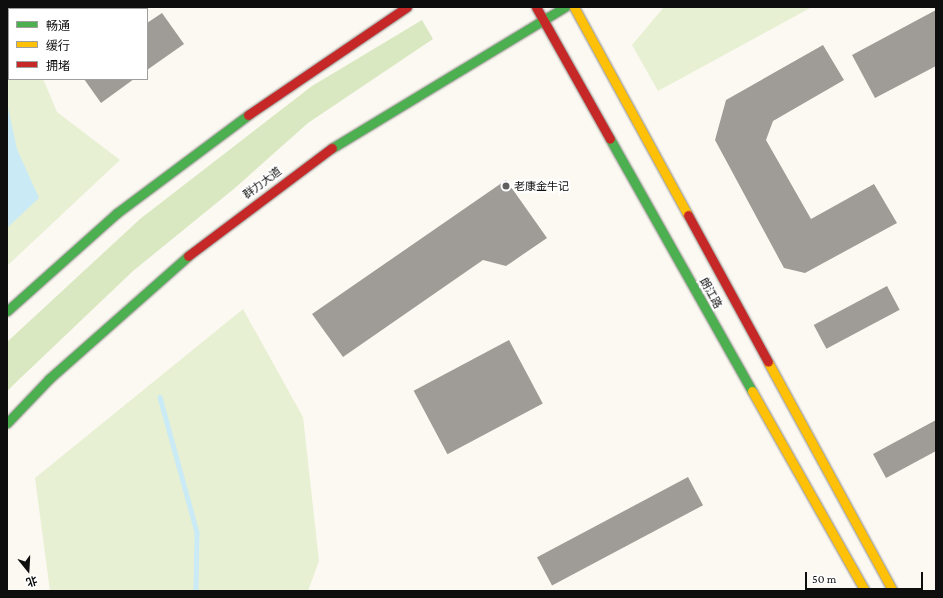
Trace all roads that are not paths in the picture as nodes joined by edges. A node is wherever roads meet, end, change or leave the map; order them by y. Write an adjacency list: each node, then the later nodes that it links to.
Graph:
1 (407, 7): 6 (main road)
2 (536, 7): 5 (main road, 朗江路)
3 (565, 7): 5 (main road, 群力大道)
4 (574, 7): 9 (main road, 朗江路)
5 (543, 20): 7 (main road, 群力大道); 8 (main road, 朗江路)
6 (7, 311)
7 (7, 423)
8 (865, 591)
9 (894, 591)

